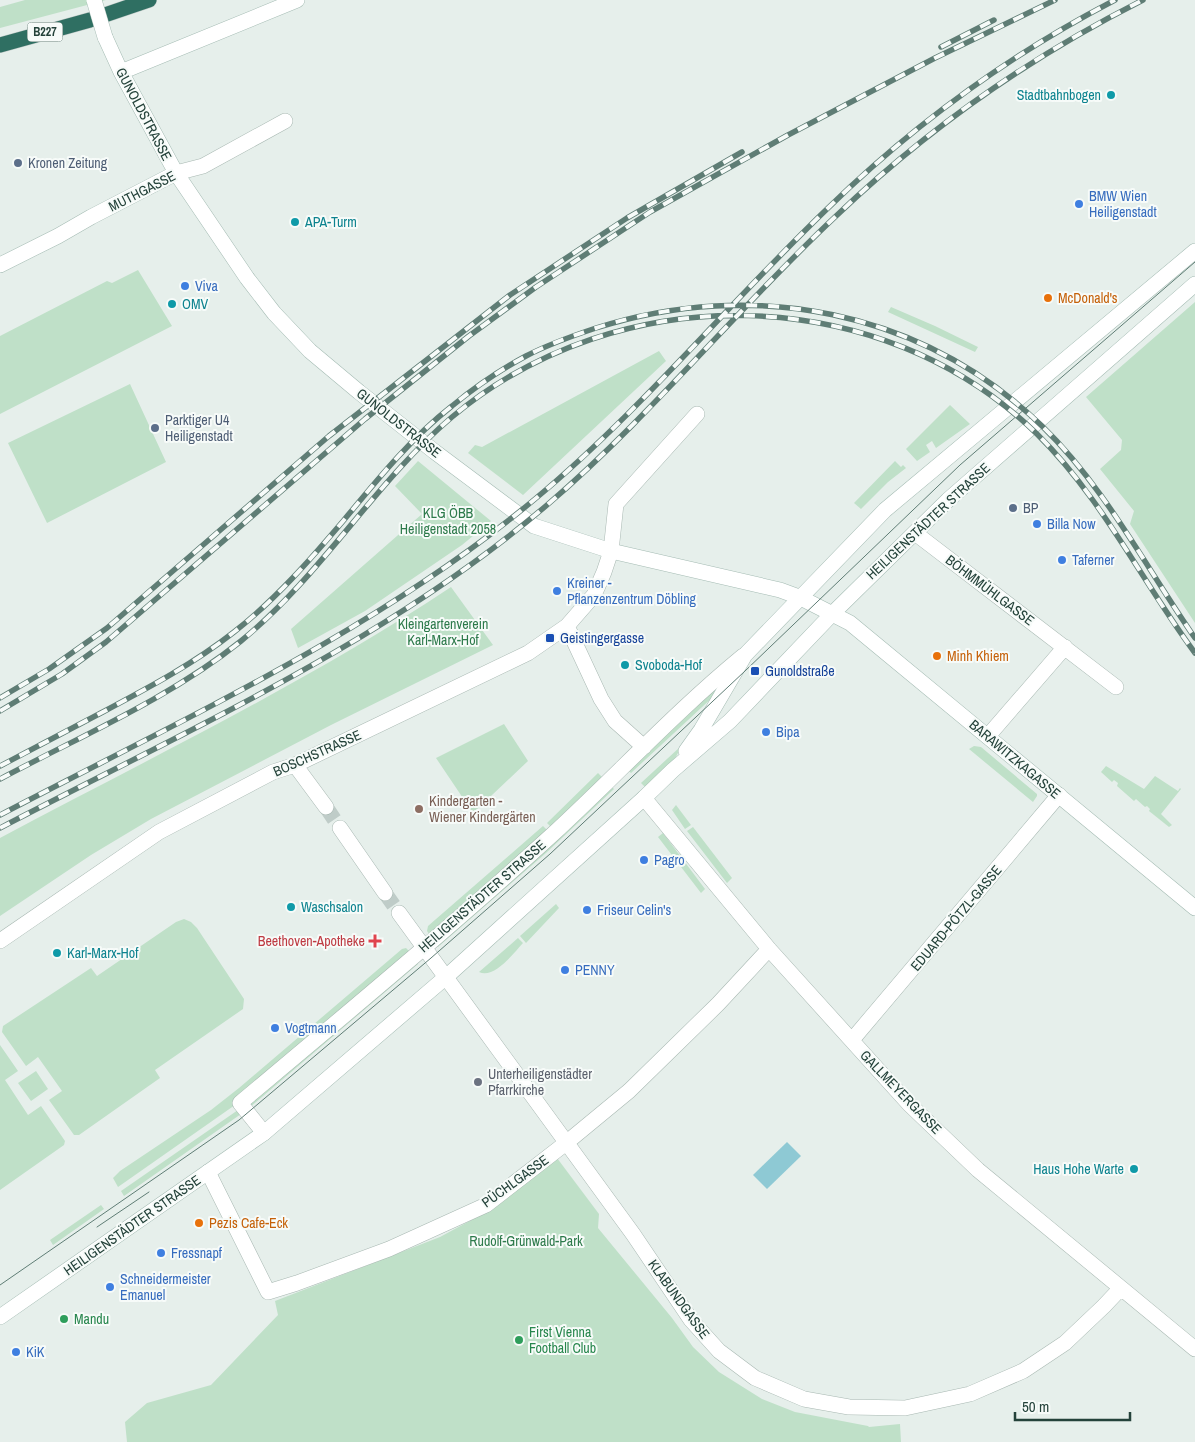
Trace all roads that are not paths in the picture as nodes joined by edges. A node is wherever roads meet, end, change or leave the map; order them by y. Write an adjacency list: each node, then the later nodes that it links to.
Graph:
1 (94, 0): 5 (street, GUNOLDSTRASSE, bridge)
2 (149, 0): 4 (highway, B227)
3 (297, 0): 5 (street)
4 (0, 45)
5 (121, 72): 7 (street, GUNOLDSTRASSE)
6 (286, 122): 7 (street, MUTHGASSE)
7 (176, 173): 9 (street, MUTHGASSE); 13 (street, GUNOLDSTRASSE)
8 (1195, 251): 14 (street, HEILIGENSTÄDTER STRASSE)
9 (0, 265)
10 (1195, 284): 12 (street, HEILIGENSTÄDTER STRASSE)
11 (697, 414): 13 (street, BOSCHSTRASSE)
12 (915, 533): 15 (street, HEILIGENSTÄDTER STRASSE); 17 (street, BÖHMMÜHLGASSE)
13 (611, 551): 14 (street, GUNOLDSTRASSE); 16 (street, BOSCHSTRASSE)
14 (799, 597): 15 (street, GUNOLDSTRASSE); 18 (street, HEILIGENSTÄDTER STRASSE)
15 (832, 614): 20 (street, BARAWITZKAGASSE); 23 (street, HEILIGENSTÄDTER STRASSE)
16 (567, 626): 21 (street); 22 (street, BOSCHSTRASSE)
17 (1065, 647): 19 (street, BÖHMMÜHLGASSE); 20 (street)
18 (744, 655): 21 (street, HEILIGENSTÄDTER STRASSE); 23 (street, HEILIGENSTÄDTER STRASSE)
19 (1116, 687)
20 (988, 736): 24 (street, BARAWITZKAGASSE)
21 (644, 747): 32 (street, HEILIGENSTÄDTER STRASSE)
22 (295, 765): 26 (street); 31 (street, BOSCHSTRASSE)
23 (673, 770): 25 (street, HEILIGENSTÄDTER STRASSE)
24 (1059, 795): 29 (street, BARAWITZKAGASSE); 35 (street, EDUARD-PÖTZL-GASSE)
25 (644, 798): 33 (street, GALLMEYERGASSE); 34 (street, HEILIGENSTÄDTER STRASSE)
26 (326, 807)
27 (340, 828): 28 (street)
28 (386, 893)
29 (1195, 908)
30 (399, 913): 32 (street, KLABUNDGASSE)
31 (0, 941)
32 (424, 948): 34 (street, KLABUNDGASSE); 36 (street, HEILIGENSTÄDTER STRASSE)
33 (770, 949): 35 (street, GALLMEYERGASSE); 37 (street, PÜCHLGASSE)
34 (446, 977): 36 (street, HEILIGENSTÄDTER STRASSE); 37 (street, KLABUNDGASSE)
35 (852, 1040): 39 (street, GALLMEYERGASSE)
36 (264, 1133): 38 (street, HEILIGENSTÄDTER STRASSE)
37 (566, 1143): 38 (street, PÜCHLGASSE); 39 (street, KLABUNDGASSE)
38 (208, 1172): 40 (street, HEILIGENSTÄDTER STRASSE)
39 (1120, 1288): 41 (street, GALLMEYERGASSE)
40 (0, 1317)
41 (1195, 1349)

